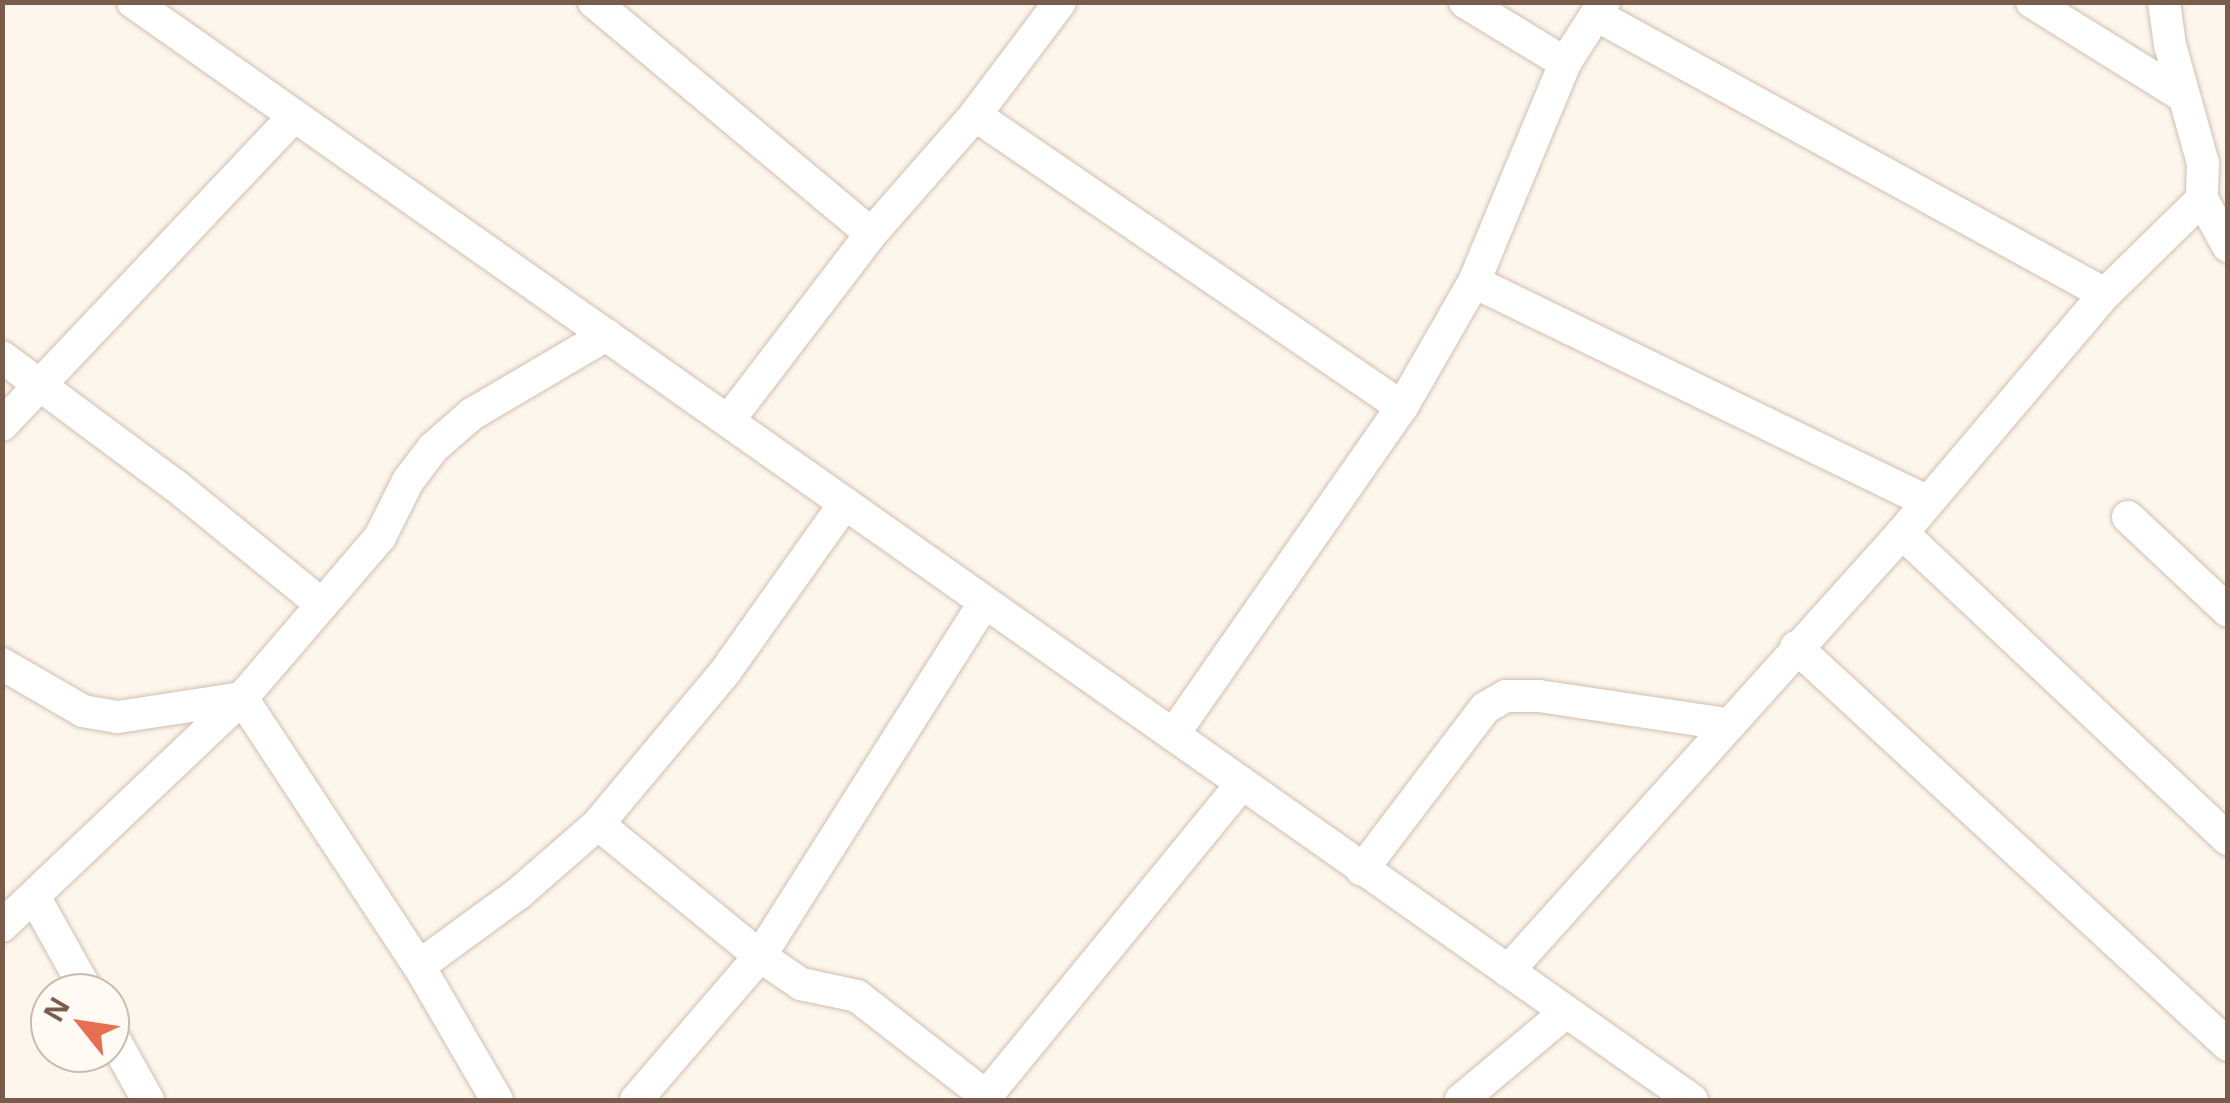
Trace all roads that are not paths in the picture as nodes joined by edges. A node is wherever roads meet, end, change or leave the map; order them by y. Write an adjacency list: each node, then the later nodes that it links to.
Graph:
1 (133, 2): 11 (street)
2 (594, 2): 13 (street)
3 (1060, 2): 10 (street)
4 (1465, 2): 8 (street)
5 (2032, 2): 9 (street)
6 (2164, 2): 9 (street)
7 (1600, 9): 8 (street); 16 (street)
8 (1565, 63): 15 (street)
9 (2183, 96): 12 (street)
10 (975, 115): 13 (street); 20 (street)
11 (294, 116): 17 (street); 19 (street)
12 (2202, 199): 14 (street); 16 (street)
13 (871, 234): 21 (street)
14 (2228, 246)
15 (1474, 282): 20 (street); 23 (street)
16 (2105, 294): 23 (street)
17 (606, 335): 21 (street); 28 (street)
18 (2, 356): 19 (street)
19 (39, 385): 22 (street); 28 (street)
20 (1402, 407): 34 (street)
21 (728, 421): 24 (street)
22 (2, 425)
23 (1928, 502): 26 (street)
24 (845, 504): 27 (street); 36 (street)
25 (2128, 518): 29 (street)
26 (1902, 533): 30 (street); 37 (street)
27 (985, 602): 34 (street); 41 (street)
28 (321, 604): 32 (street)
29 (2228, 610)
30 (1796, 647): 33 (street); 46 (street)
31 (2, 664): 32 (street)
32 (242, 698): 39 (street); 42 (street)
33 (1727, 724): 38 (street); 43 (street)
34 (1173, 735): 35 (street)
35 (1242, 784): 38 (street); 48 (street)
36 (598, 824): 41 (street); 42 (street)
37 (2228, 839)
38 (1362, 870): 43 (street)
39 (35, 898): 40 (street); 44 (street)
40 (2, 926)
41 (760, 956): 48 (street); 51 (street)
42 (419, 966): 50 (street)
43 (1508, 972): 45 (street)
44 (77, 973)
45 (1566, 1012): 52 (street); 53 (street)
46 (2228, 1045)
47 (130, 1068): 49 (street)
48 (984, 1098)
49 (148, 1100)
50 (498, 1100)
51 (636, 1100)
52 (1460, 1100)
53 (1692, 1100)

